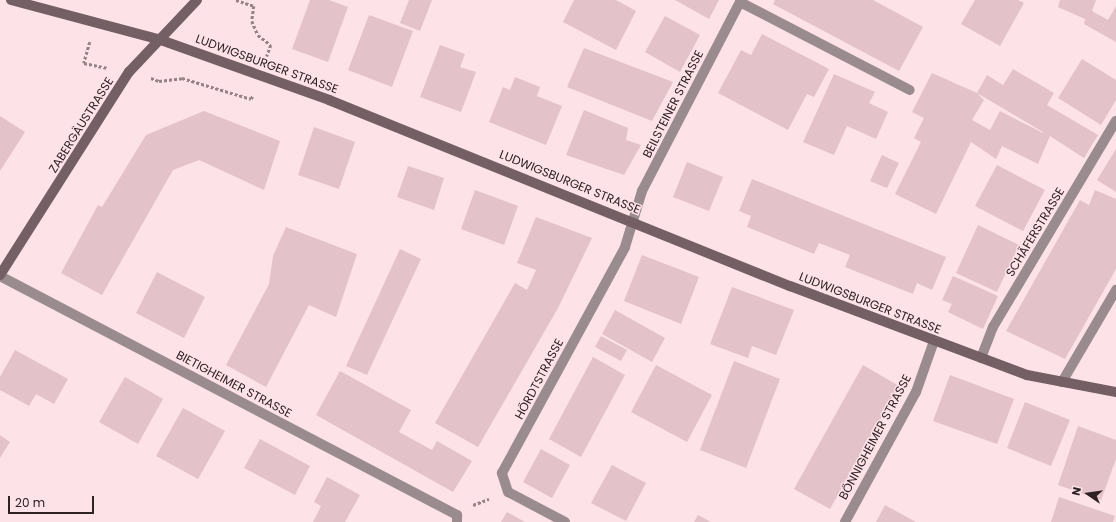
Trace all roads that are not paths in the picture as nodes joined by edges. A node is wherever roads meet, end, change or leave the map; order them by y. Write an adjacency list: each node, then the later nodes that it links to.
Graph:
1 (11, 0): 4 (main road, LUDWIGSBURGER STRASSE)
2 (197, 0): 4 (main road, ZABERGÄUSTRASSE)
3 (741, 1): 5 (street); 7 (street, BEILSTEINER STRASSE)
4 (158, 39): 7 (main road, LUDWIGSBURGER STRASSE); 8 (main road, ZABERGÄUSTRASSE)
5 (910, 90)
6 (1116, 121): 11 (street, SCHÄFERSTRASSE)
7 (632, 221): 10 (main road, LUDWIGSBURGER STRASSE); 15 (street, HÖRDTSTRASSE)
8 (0, 275): 14 (street, BIETIGHEIMER STRASSE)
9 (1116, 290): 12 (street)
10 (934, 341): 11 (main road, LUDWIGSBURGER STRASSE); 16 (street, BÖNNIGHEIMER STRASSE)
11 (981, 358): 12 (main road, LUDWIGSBURGER STRASSE)
12 (1062, 382): 13 (main road, LUDWIGSBURGER STRASSE)
13 (1116, 392)
14 (457, 519)
15 (565, 522)
16 (844, 522)

